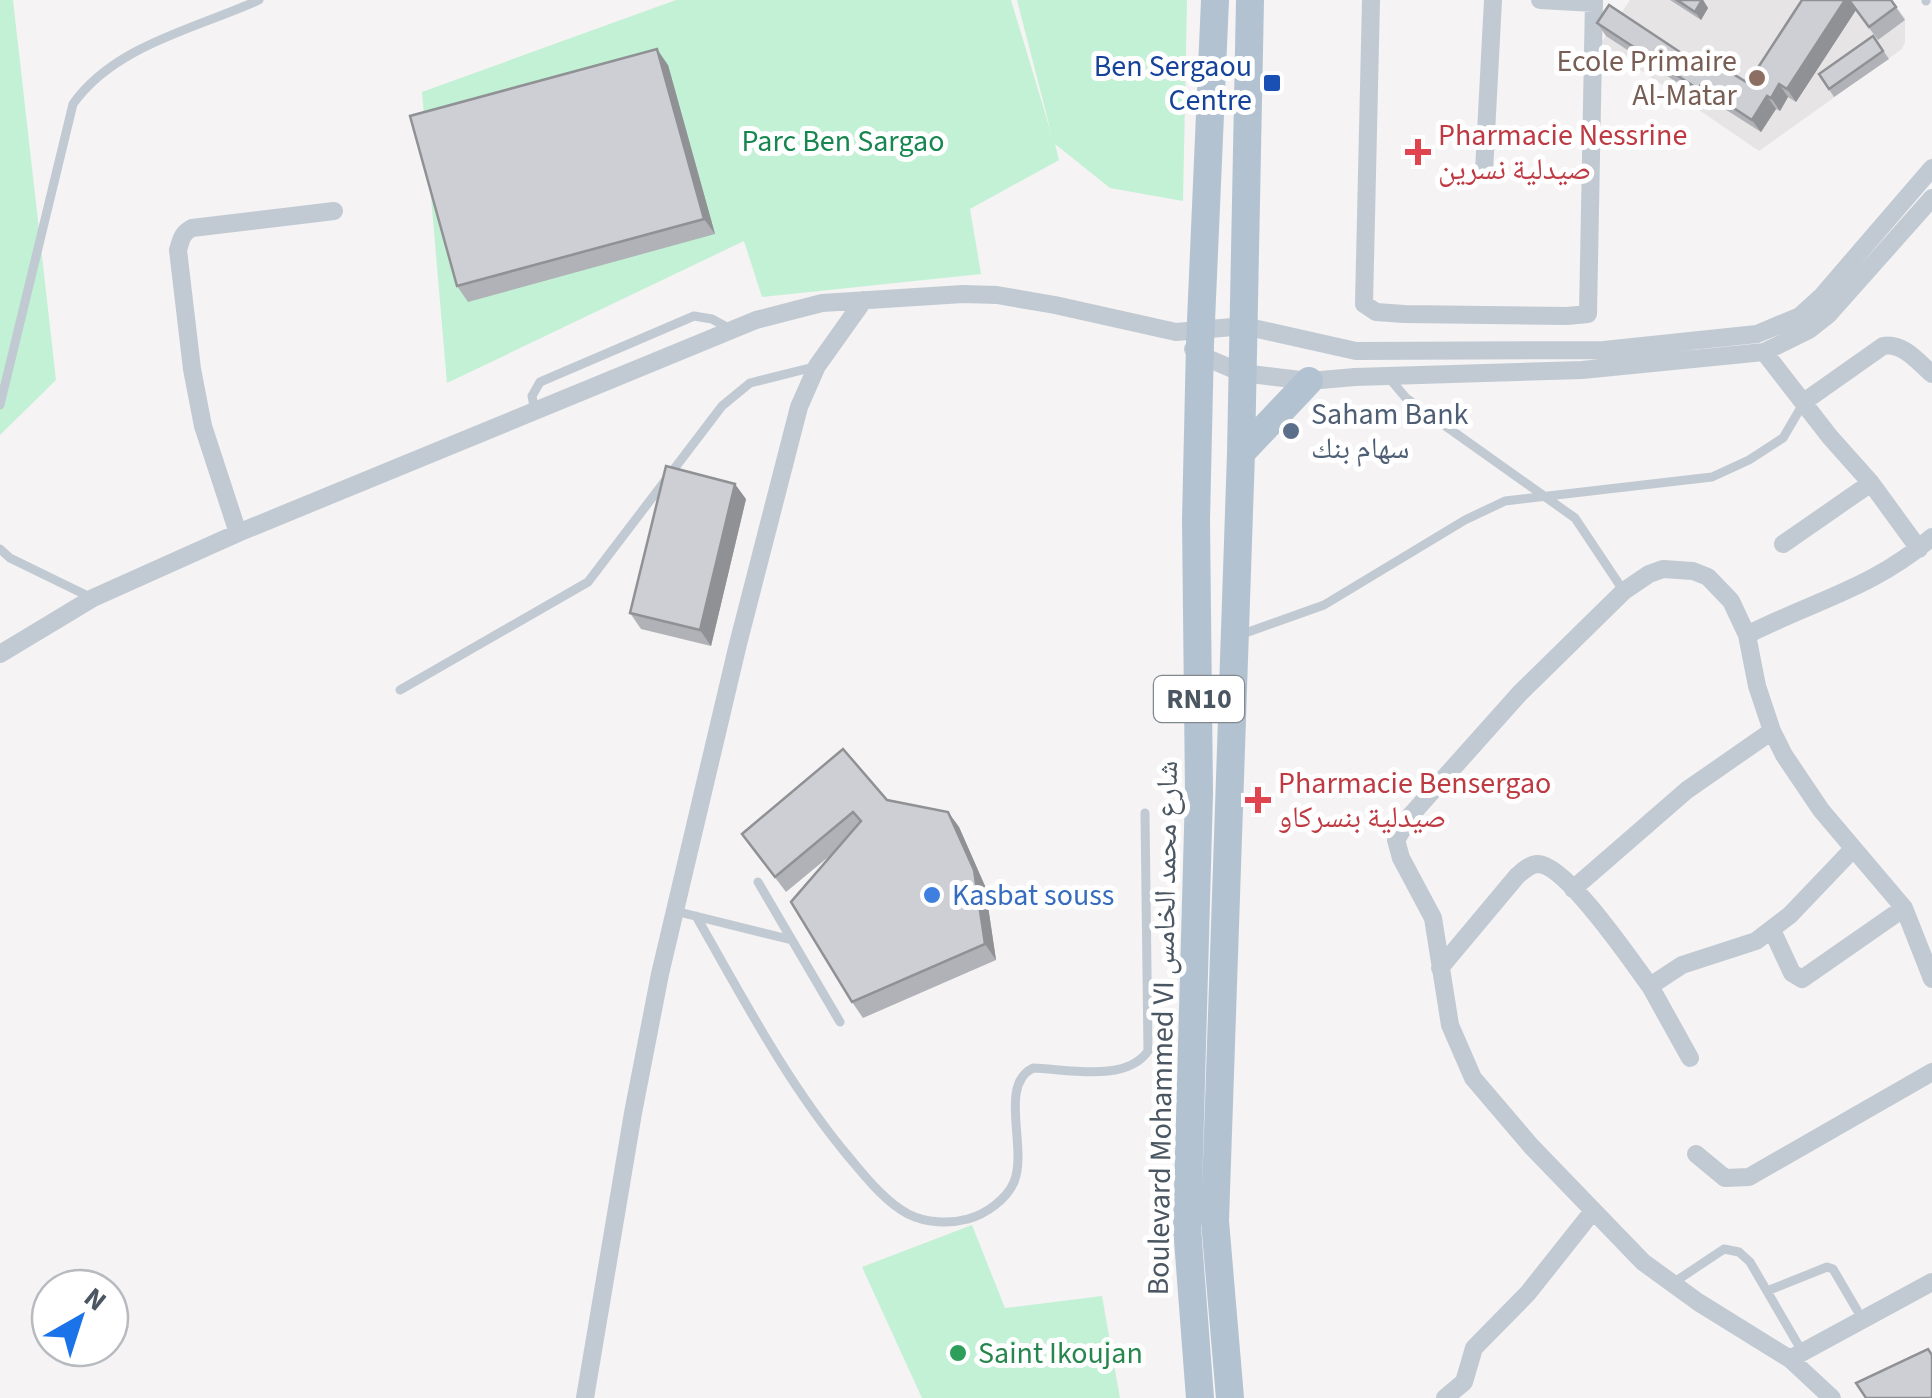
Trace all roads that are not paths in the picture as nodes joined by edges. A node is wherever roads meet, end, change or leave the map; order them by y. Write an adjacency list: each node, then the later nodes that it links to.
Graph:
1 (259, 0): 25 (lane)
2 (1215, 0): 16 (main road, Boulevard Mohammed VI شارع محمد الخامس / RN10)
3 (1250, 0): 14 (main road, Boulevard Mohammed VI شارع محمد الخامس / RN10)
4 (1372, 0): 13 (street)
5 (1493, 0): 9 (street)
6 (1540, 0): 7 (street)
7 (1594, 1): 13 (street)
8 (1932, 168): 17 (street)
9 (1484, 171)
10 (1932, 198): 18 (street)
11 (334, 211): 30 (street)
12 (864, 300): 15 (street); 16 (street); 19 (street)
13 (1588, 314): 17 (street)
14 (1244, 326): 16 (street); 17 (street); 20 (main road, Boulevard Mohammed VI شارع محمد الخامس / RN10)
15 (732, 330): 26 (street); 26 (lane)
16 (1193, 339): 20 (street); 64 (main road, Boulevard Mohammed VI شارع محمد الخامس / RN10)
17 (1588, 350)
18 (1764, 352): 22 (street); 24 (street)
19 (817, 366): 39 (lane); 46 (street)
20 (1242, 373): 23 (street); 27 (main road, Boulevard Mohammed VI شارع محمد الخامس / RN10)
21 (1932, 374): 24 (street)
22 (1388, 377): 23 (street); 29 (lane)
23 (1309, 381): 27 (main road)
24 (1805, 401): 28 (street); 29 (lane)
25 (0, 405)
26 (535, 411): 30 (street)
27 (1241, 453): 37 (main road, Boulevard Mohammed VI شارع محمد الخامس / RN10)
28 (1871, 483): 31 (street); 32 (street)
29 (1548, 496): 34 (lane); 37 (lane)
30 (238, 534): 35 (street)
31 (1925, 543): 36 (street)
32 (1783, 544)
33 (0, 549): 35 (lane)
34 (1624, 591): 36 (street); 50 (street)
35 (93, 598): 38 (street)
36 (1747, 635): 40 (street)
37 (1235, 636): 65 (main road, Boulevard Mohammed VI شارع محمد الخامس / RN10)
38 (0, 654)
39 (400, 690)
40 (1772, 731): 42 (street); 44 (street)
41 (1145, 814): 47 (lane)
42 (1853, 848): 45 (street); 48 (street)
43 (758, 882): 49 (lane)
44 (1573, 890): 50 (street); 52 (street)
45 (1904, 908): 48 (street); 51 (street)
46 (675, 911): 47 (lane); 63 (street)
47 (696, 916): 49 (lane)
48 (1772, 930): 52 (street)
49 (792, 940): 53 (lane)
50 (1440, 968): 57 (street)
51 (1932, 979)
52 (1650, 986): 54 (street)
53 (840, 1022)
54 (1690, 1058)
55 (1932, 1072): 56 (street)
56 (1696, 1154)
57 (1593, 1212): 59 (street); 66 (street)
58 (1932, 1282): 62 (street)
59 (1672, 1284): 60 (lane); 62 (street)
60 (1767, 1291): 61 (lane); 62 (lane)
61 (1857, 1310)
62 (1797, 1356): 67 (street)
63 (585, 1398)
64 (1200, 1398)
65 (1230, 1398)
66 (1445, 1398)
67 (1832, 1398)

